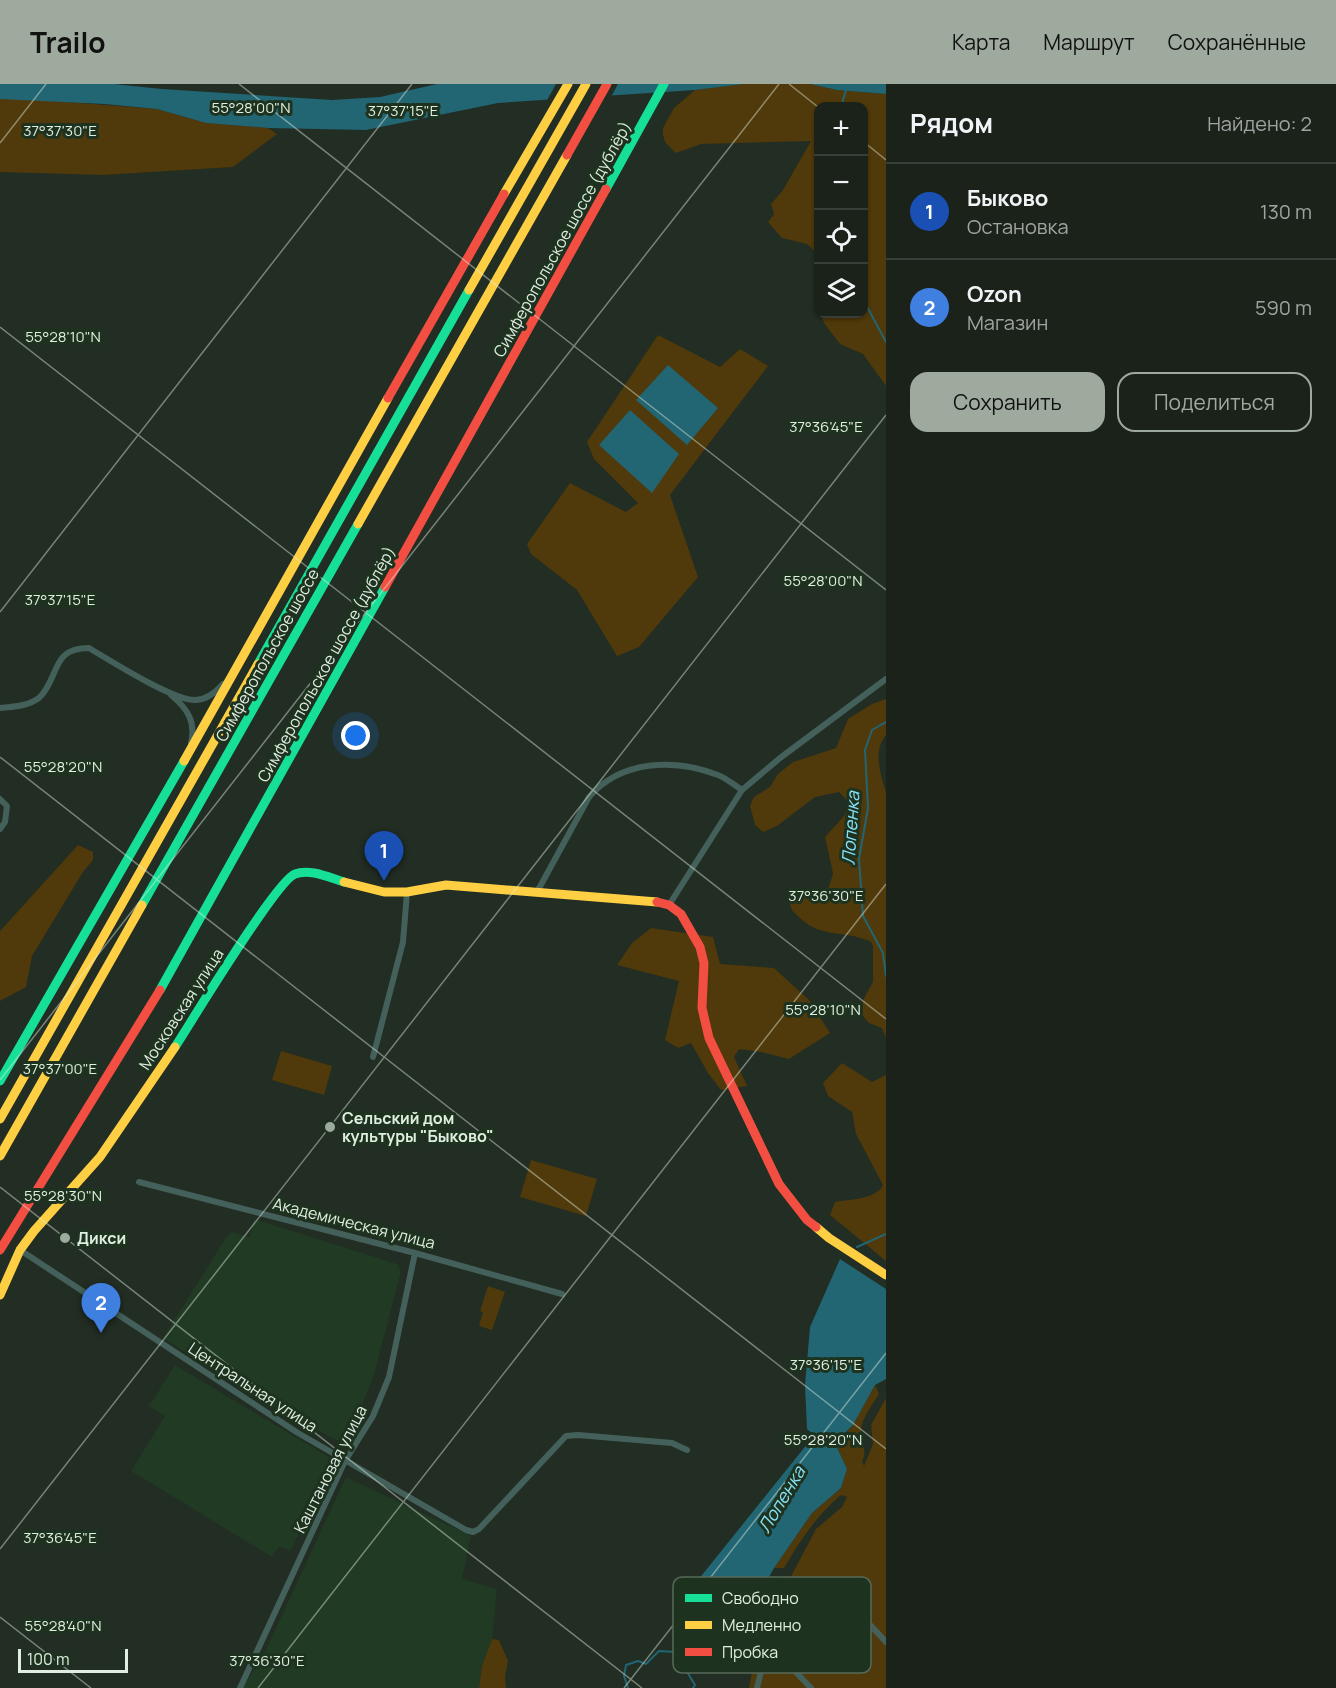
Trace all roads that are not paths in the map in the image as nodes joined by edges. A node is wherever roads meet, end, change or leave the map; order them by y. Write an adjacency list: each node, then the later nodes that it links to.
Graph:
1 (568, 84): 5 (main road)
2 (586, 84): 18 (main road, Симферопольское шоссе)
3 (607, 84): 19 (main road, Симферопольское шоссе)
4 (664, 84): 21 (main road, Симферопольское шоссе (дублёр))
5 (233, 674): 7 (street); 9 (main road)
6 (886, 679): 10 (street)
7 (166, 691): 8 (street); 9 (street)
8 (0, 708)
9 (189, 753): 17 (main road)
10 (742, 790): 14 (street); 15 (street)
11 (0, 799): 12 (street)
12 (0, 829)
13 (407, 892): 14 (main road, Московская улица); 16 (street); 22 (main road, Московская улица)
14 (537, 892): 15 (main road, Московская улица)
15 (669, 905): 24 (main road)
16 (373, 1057)
17 (0, 1081)
18 (0, 1119)
19 (0, 1156)
20 (139, 1182): 23 (street, Академическая улица)
21 (0, 1250)
22 (20, 1250): 26 (main road, Московская улица); 28 (street, Центральная улица)
23 (415, 1253): 25 (street, Академическая улица); 28 (street, Каштановая улица)
24 (886, 1275)
25 (562, 1294)
26 (0, 1296)
27 (687, 1450): 28 (street, Центральная улица)
28 (345, 1461): 33 (street, Каштановая улица)
29 (871, 1626): 30 (street)
30 (886, 1642)
31 (761, 1673): 34 (street)
32 (797, 1673): 35 (street)
33 (240, 1688)
34 (757, 1688)
35 (811, 1688)

